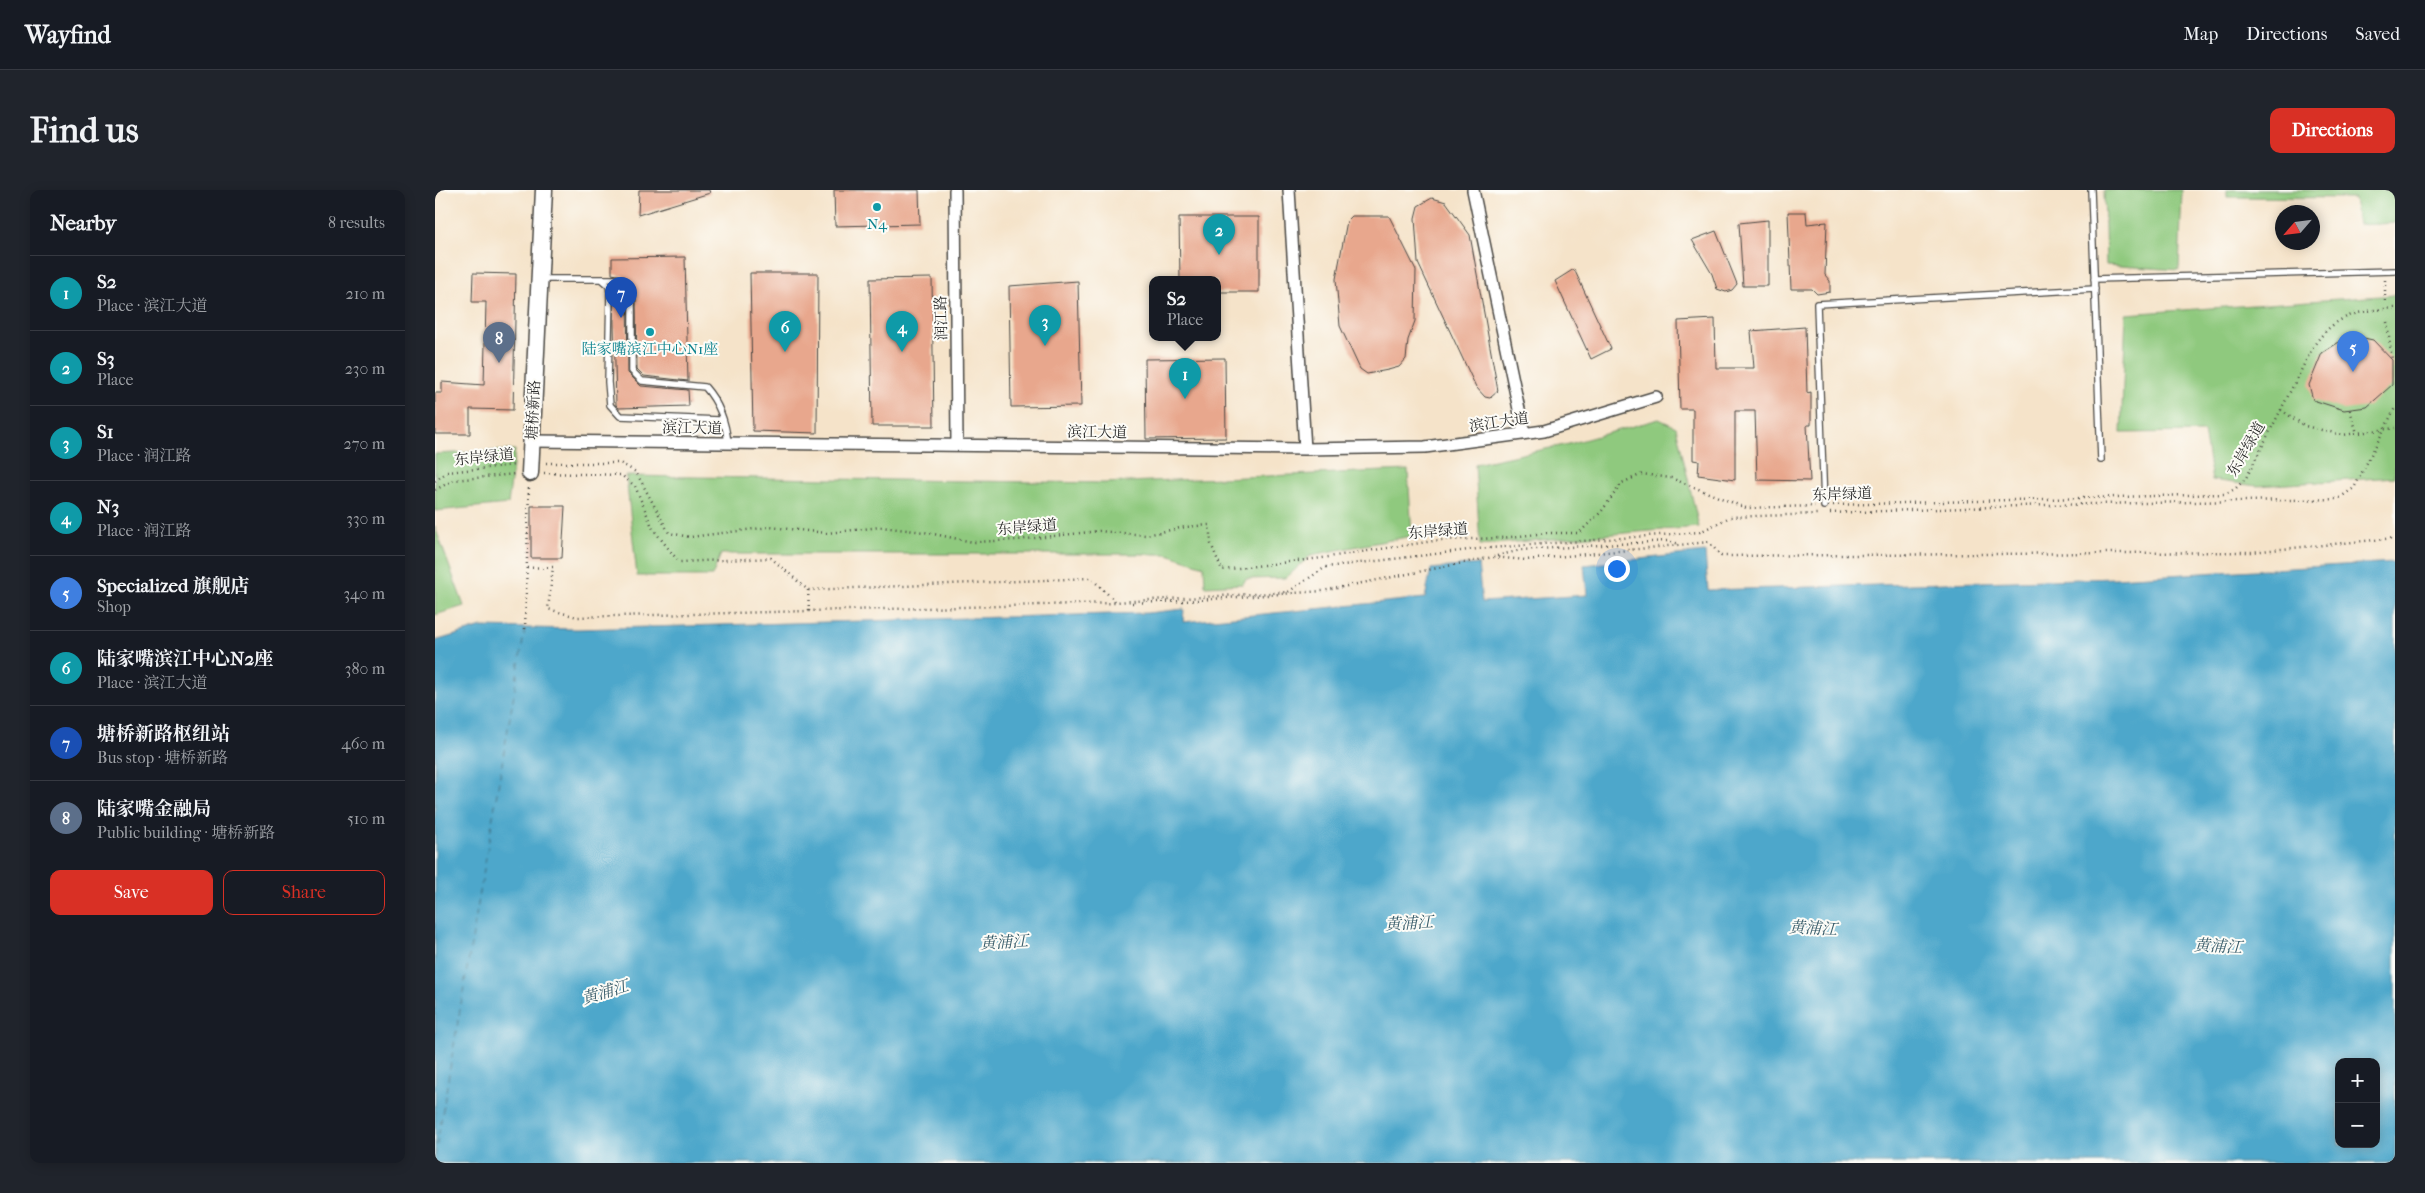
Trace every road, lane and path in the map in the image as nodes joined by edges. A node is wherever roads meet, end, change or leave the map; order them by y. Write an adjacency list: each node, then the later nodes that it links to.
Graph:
1 (545, 190): 8 (street, 塘桥新路)
2 (955, 190): 27 (street, 润江路)
3 (1289, 190): 28 (street)
4 (1473, 190): 23 (street)
5 (2091, 190): 9 (lane)
6 (2395, 271): 7 (lane)
7 (2385, 272): 9 (lane); 12 (path)
8 (540, 279): 10 (lane); 25 (street, 塘桥新路)
9 (2094, 279): 11 (lane)
10 (602, 280): 21 (lane); 21 (lane)
11 (2095, 289): 29 (lane); 33 (lane)
12 (2385, 302)
13 (2395, 308): 18 (path, 东岸绿道)
14 (2387, 322): 15 (path)
15 (2392, 360)
16 (1655, 397): 23 (street, 滨江大道)
17 (2395, 408): 22 (path)
18 (2281, 410): 24 (path); 33 (path, 东岸绿道)
19 (2350, 410): 24 (path)
20 (2395, 428): 22 (path)
21 (727, 429): 26 (lane)
22 (2383, 431): 24 (path); 34 (path)
23 (1524, 433): 28 (street, 滨江大道)
24 (2357, 433)
25 (532, 441): 26 (street, 滨江大道); 30 (street, 塘桥新路)
26 (728, 444): 27 (street, 滨江大道)
27 (957, 445): 28 (street, 滨江大道)
28 (1305, 449)
29 (2101, 460)
30 (530, 468): 31 (path, 东岸绿道); 32 (path); 33 (path, 东岸绿道); 41 (path); 42 (path)
31 (435, 481)
32 (435, 490)
33 (1824, 506)
34 (1829, 513)
35 (1819, 514): 37 (path)
36 (2395, 538): 38 (path)
37 (1596, 540): 39 (path); 42 (path)
38 (1682, 544): 39 (path); 40 (path)
39 (1596, 545): 40 (path)
40 (1493, 557): 43 (path)
41 (527, 568): 43 (path); 44 (path)
42 (808, 590): 43 (path)
43 (809, 611)
44 (525, 629)

